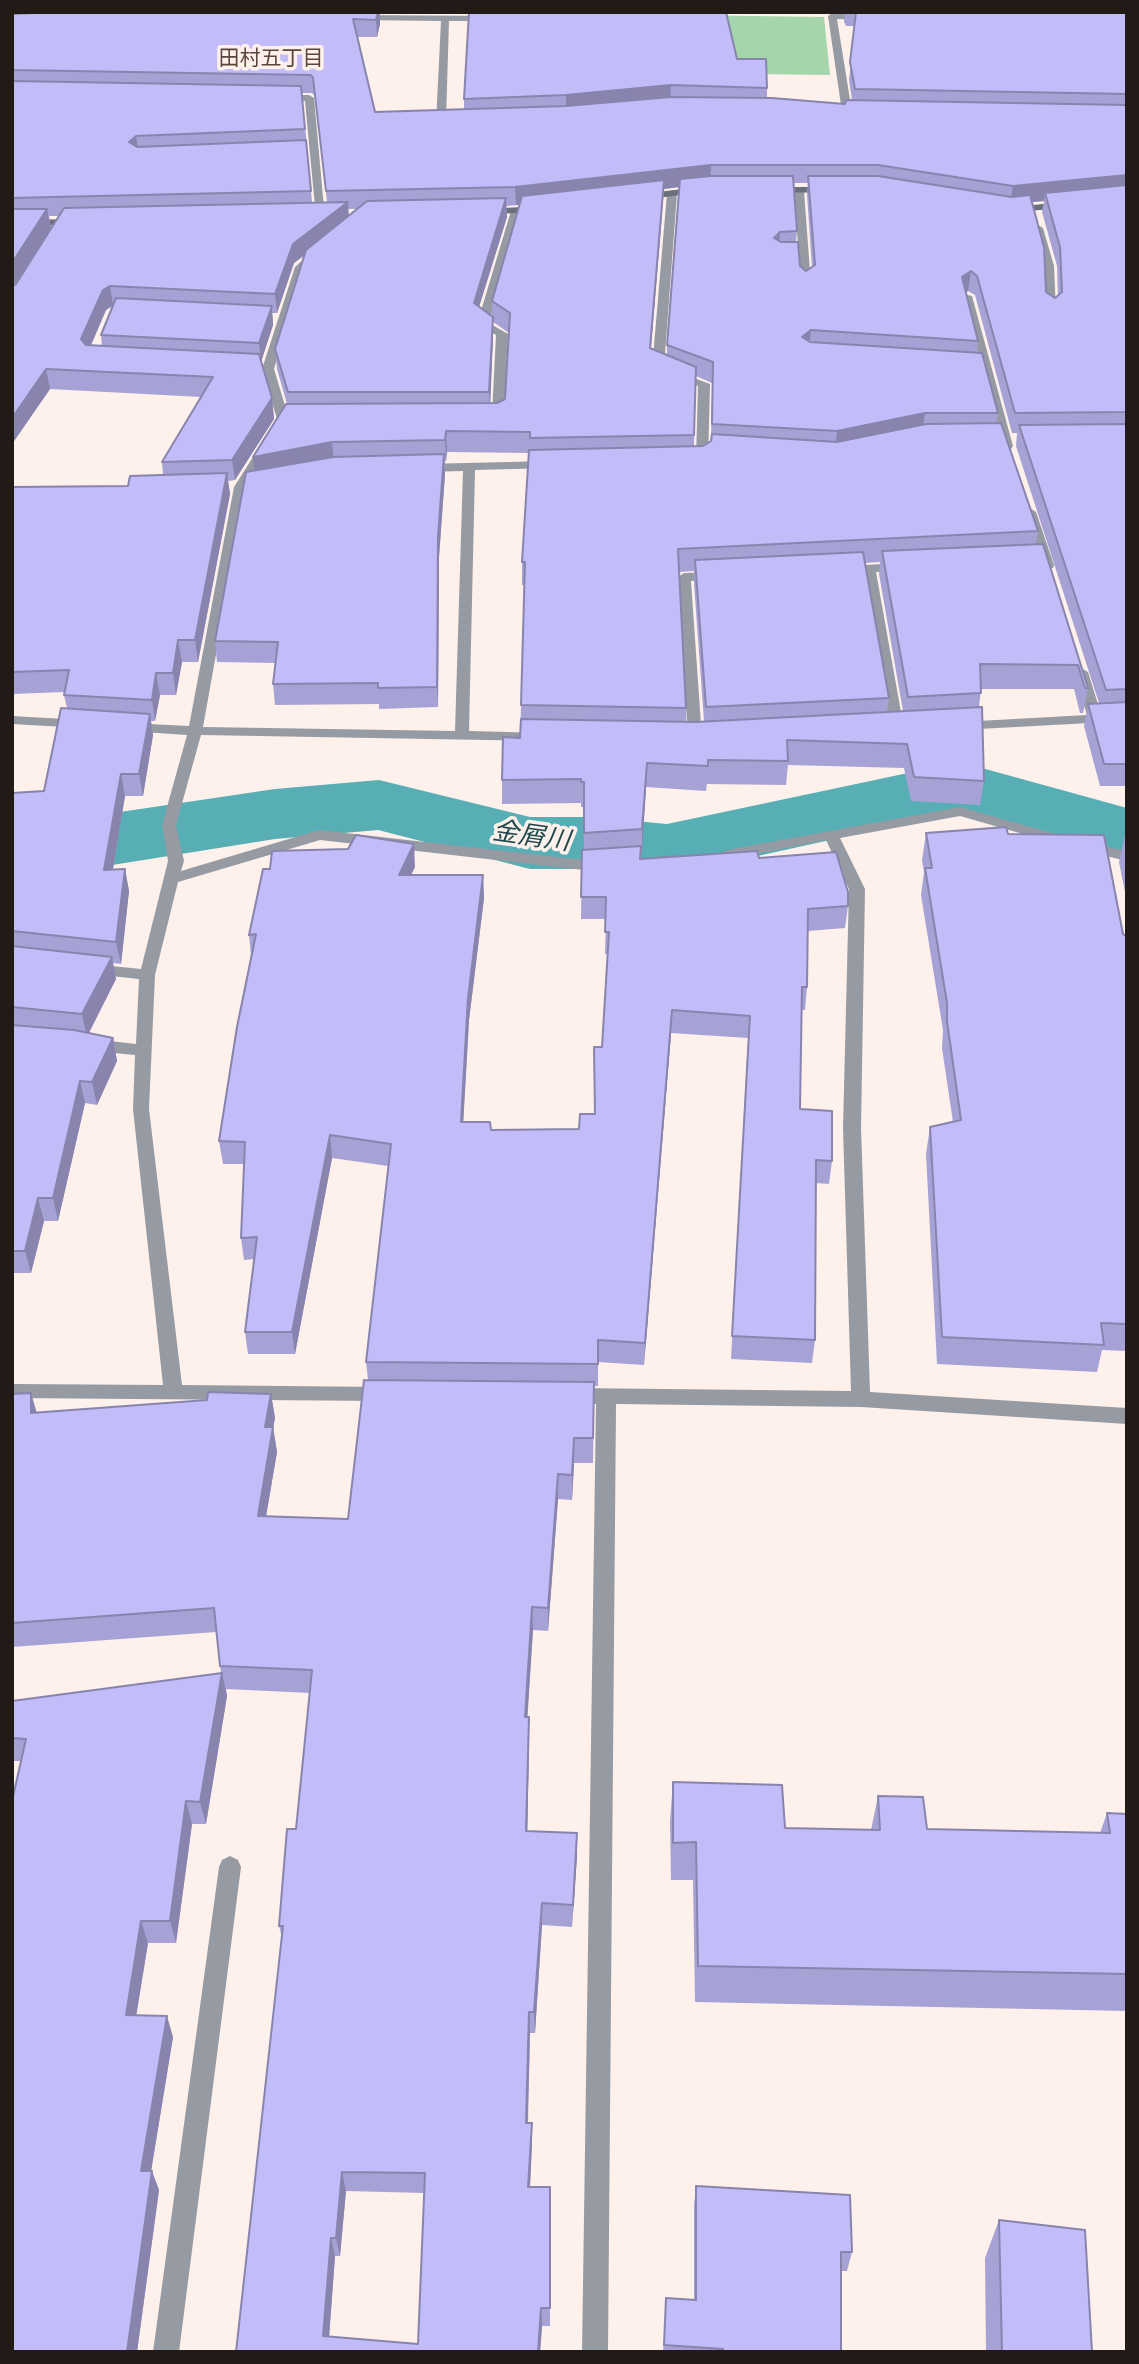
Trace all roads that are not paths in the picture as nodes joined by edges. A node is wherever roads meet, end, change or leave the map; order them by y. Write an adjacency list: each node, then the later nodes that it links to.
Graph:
1 (487, 15): 4 (street); 5 (street)
2 (873, 17): 8 (street)
3 (349, 18): 5 (street)
4 (499, 18)
5 (445, 19): 10 (street)
6 (268, 97): 12 (street)
7 (833, 111): 8 (street)
8 (847, 112): 9 (street)
9 (860, 112)
10 (469, 122)
11 (301, 153): 12 (street)
12 (314, 153): 26 (street)
13 (710, 189): 17 (street)
14 (761, 190): 16 (street)
15 (837, 190): 16 (street)
16 (799, 191): 34 (street)
17 (672, 193): 18 (street); 39 (street)
18 (633, 198)
19 (1073, 204): 22 (street)
20 (555, 207): 23 (street)
21 (996, 208): 22 (street)
22 (1032, 208): 37 (street)
23 (516, 211): 24 (street); 38 (street)
24 (474, 213)
25 (307, 217): 26 (street)
26 (321, 217): 27 (street)
27 (335, 217)
28 (90, 222): 30 (street)
29 (12, 223): 30 (street)
30 (62, 223): 31 (street)
31 (55, 234)
32 (331, 241): 56 (street)
33 (792, 256): 34 (street)
34 (805, 256): 35 (street)
35 (806, 285)
36 (967, 296): 40 (street)
37 (1051, 312)
38 (471, 418)
39 (688, 462)
40 (1013, 464)
41 (565, 465): 42 (street)
42 (469, 467): 43 (street); 57 (street)
43 (415, 468)
44 (1026, 500): 45 (street)
45 (1043, 565)
46 (924, 566): 47 (street)
47 (869, 568): 48 (street); 55 (street)
48 (830, 570)
49 (737, 575): 59 (street)
50 (1075, 653): 52 (street)
51 (1127, 717): 52 (street)
52 (1095, 719): 54 (street)
53 (12, 720): 56 (street)
54 (950, 727)
55 (897, 729)
56 (195, 731): 57 (street); 64 (street)
57 (462, 736): 58 (street)
58 (558, 737)
59 (695, 739)
60 (831, 835): 61 (street); 62 (street); 74 (street)
61 (707, 856)
62 (1127, 856)
63 (625, 862): 64 (street)
64 (172, 878): 66 (street)
65 (80, 968): 66 (street)
66 (147, 975): 68 (street)
67 (78, 1044): 68 (street)
68 (144, 1050): 70 (street)
69 (12, 1391): 70 (street)
70 (173, 1392): 71 (street)
71 (396, 1395)
72 (550, 1396): 73 (street)
73 (606, 1397): 74 (street); 78 (street)
74 (861, 1399): 75 (street)
75 (1127, 1416)
76 (230, 1867): 77 (street)
77 (166, 2352)
78 (596, 2352)

